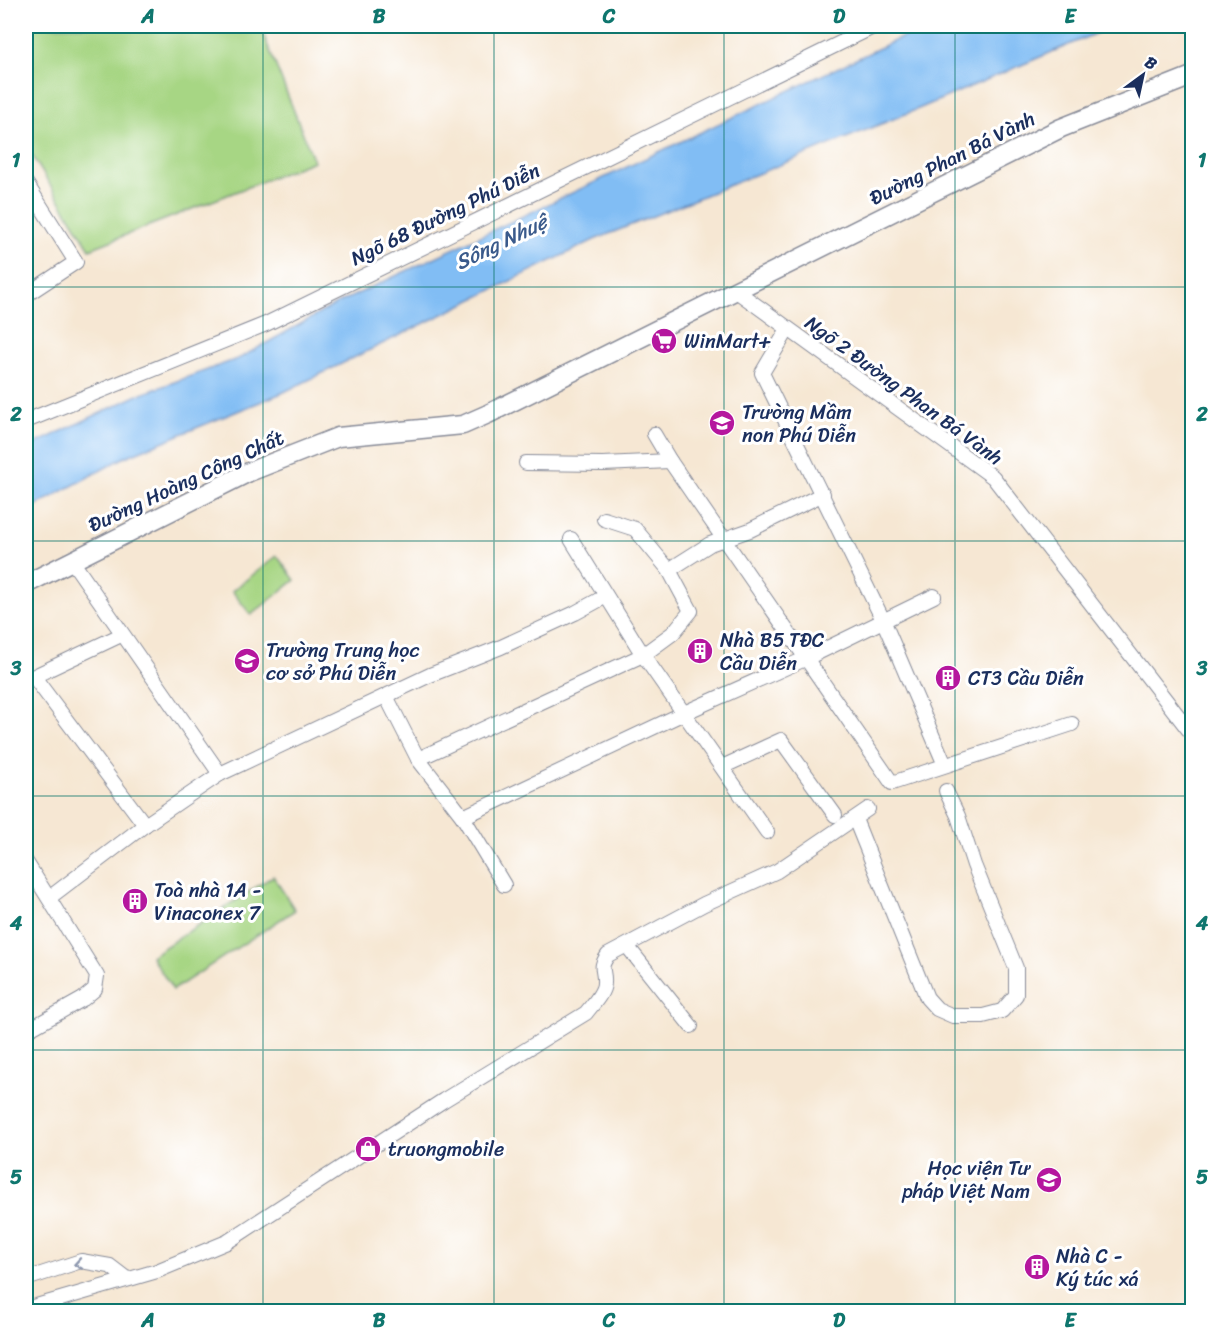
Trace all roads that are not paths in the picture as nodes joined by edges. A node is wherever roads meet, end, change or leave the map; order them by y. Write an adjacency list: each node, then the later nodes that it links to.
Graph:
1 (875, 26): 2 (street, Ngõ 68 Đường Phú Diễn)
2 (860, 29): 8 (street, Ngõ 68 Đường Phú Diễn)
3 (1192, 76): 5 (street, Đường Phan Bá Vành)
4 (26, 183): 6 (street)
5 (735, 290): 7 (street, Ngõ 2 Đường Phan Bá Vành); 16 (street, Đường Hoàng Công Chất)
6 (26, 295)
7 (788, 329): 12 (street); 29 (street, Ngõ 2 Đường Phan Bá Vành)
8 (26, 421)
9 (654, 434): 10 (street)
10 (670, 461): 11 (street); 15 (street)
11 (526, 463)
12 (823, 494): 15 (street); 21 (street)
13 (604, 519): 17 (street)
14 (571, 539): 19 (street)
15 (725, 539): 17 (street); 24 (street)
16 (72, 561): 18 (street, Đường Hoàng Công Chất); 22 (street)
17 (669, 570): 23 (street)
18 (26, 584)
19 (606, 596): 23 (street); 26 (street)
20 (934, 596): 21 (street)
21 (884, 620): 24 (street); 31 (street)
22 (121, 635): 25 (street); 33 (street)
23 (644, 656): 27 (street); 30 (street)
24 (807, 658): 27 (street); 31 (street)
25 (30, 679): 39 (street)
26 (386, 696): 30 (street); 33 (street)
27 (684, 712): 32 (street); 37 (street)
28 (1072, 724): 31 (street)
29 (1192, 734)
30 (418, 759): 37 (street)
31 (945, 765)
32 (722, 767): 36 (street); 40 (street)
33 (220, 774): 39 (street)
34 (946, 791): 38 (street)
35 (868, 809): 38 (street)
36 (835, 815)
37 (463, 817): 42 (street)
38 (855, 819): 44 (street)
39 (145, 825): 43 (street)
40 (767, 832)
41 (26, 862): 43 (street)
42 (504, 885)
43 (49, 898): 46 (street)
44 (627, 946): 45 (street); 48 (street)
45 (690, 1026)
46 (26, 1031)
47 (26, 1279): 48 (street, one-way to 47)
48 (127, 1279): 49 (street)
49 (26, 1309)

